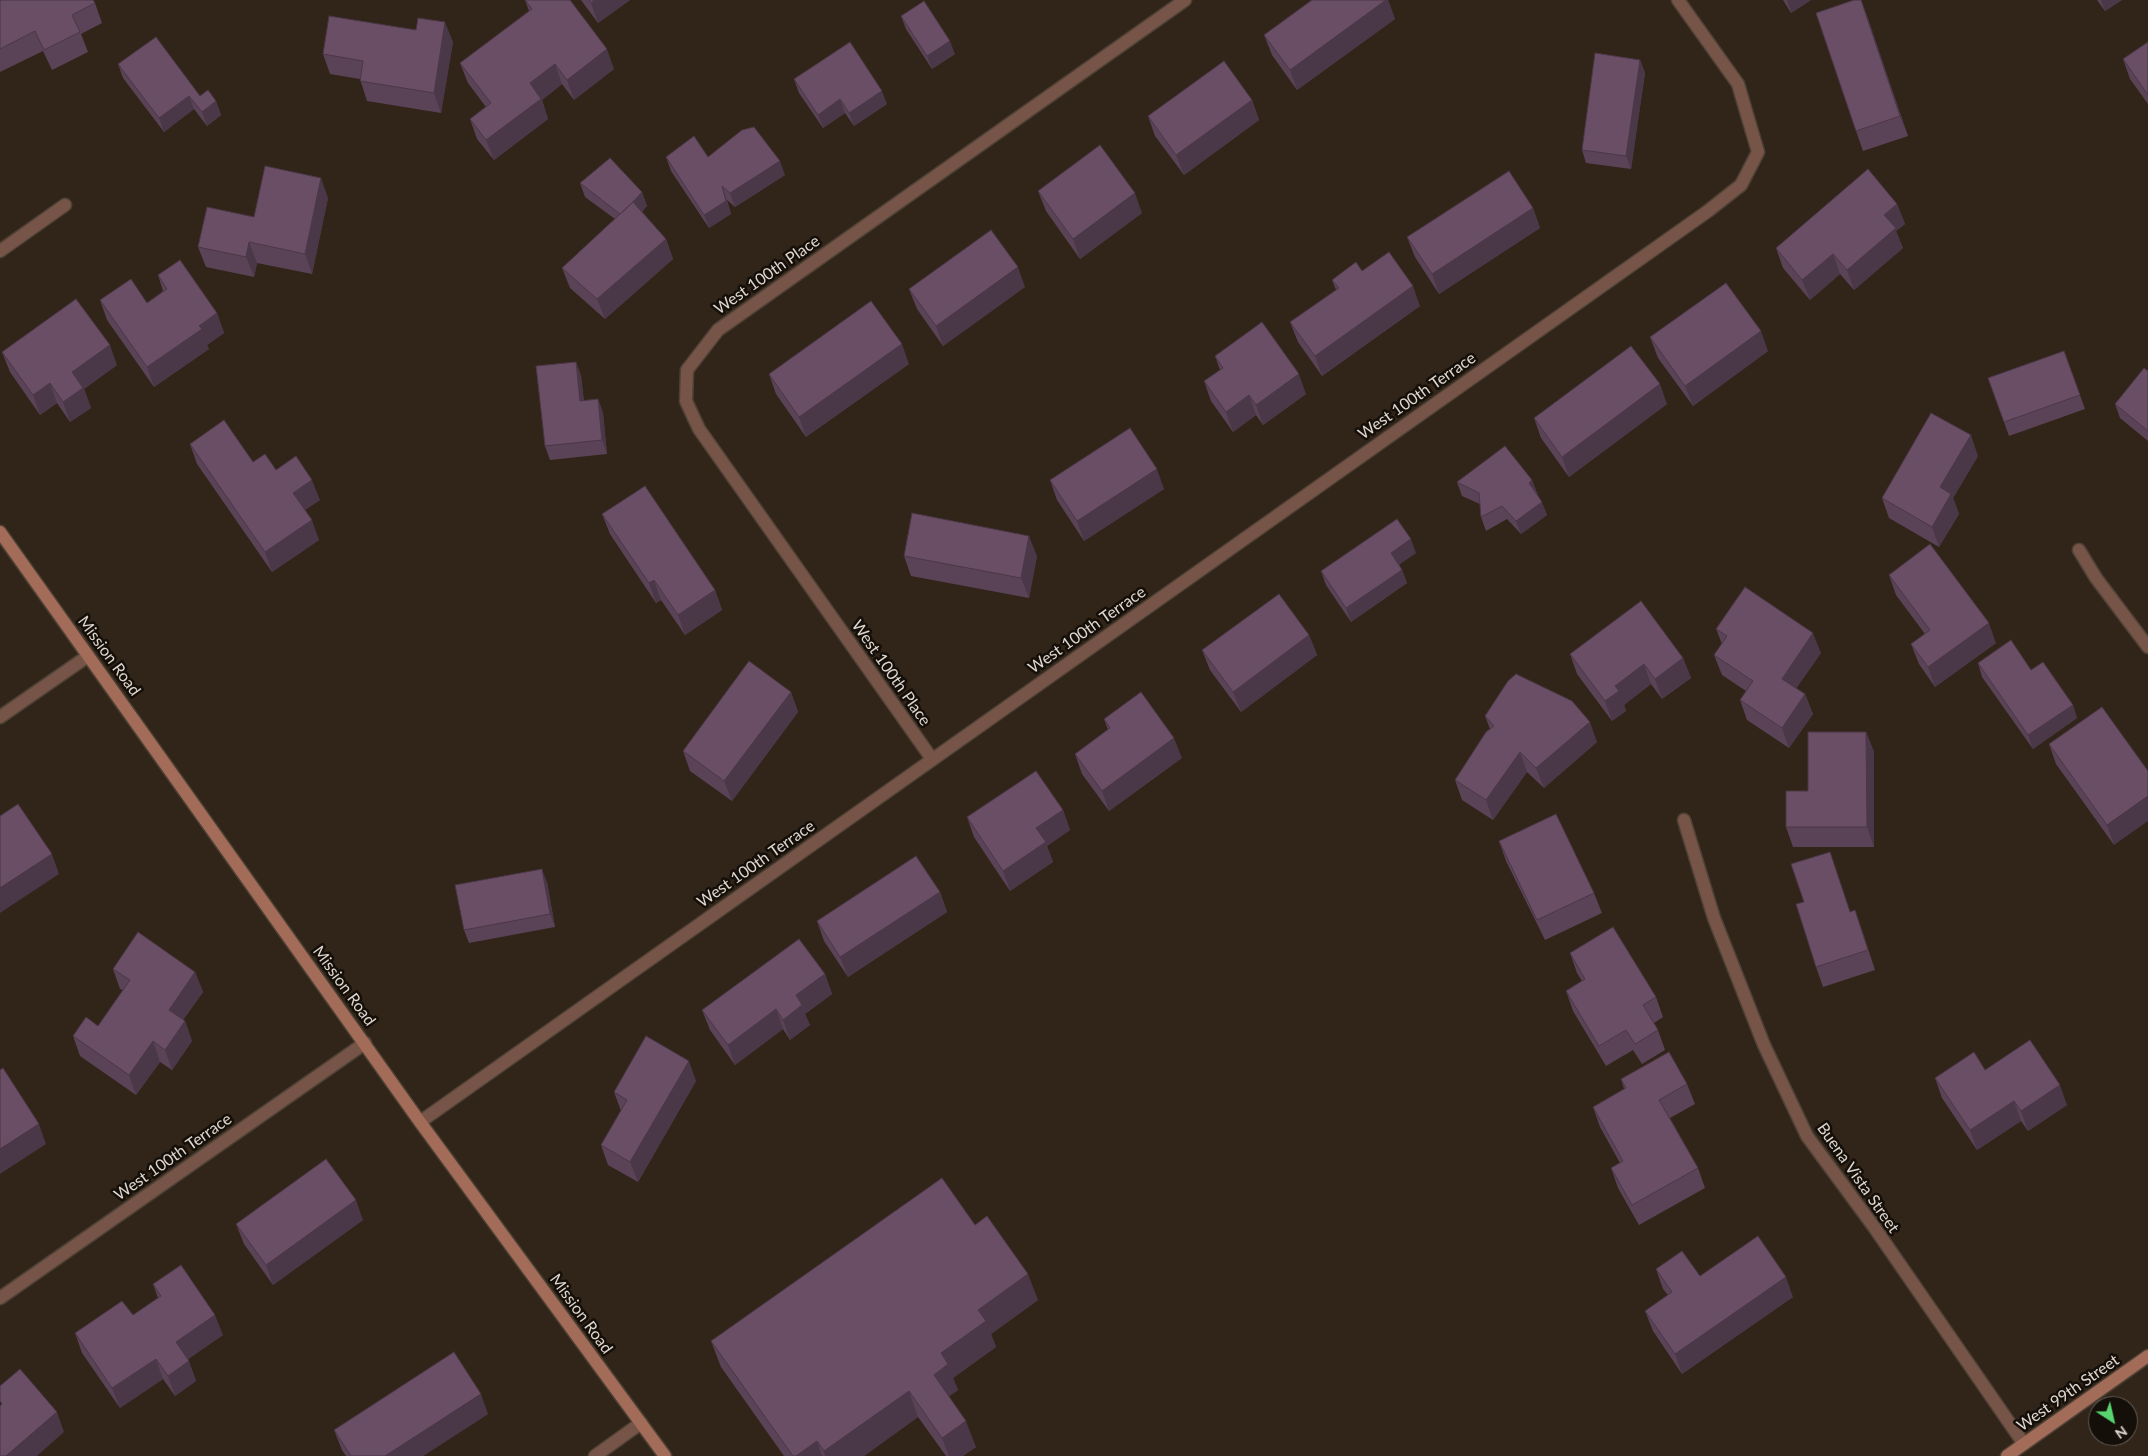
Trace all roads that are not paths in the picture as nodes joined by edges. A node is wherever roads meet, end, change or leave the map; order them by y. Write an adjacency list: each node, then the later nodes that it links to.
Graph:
1 (1185, 0): 10 (street, West 100th Place)
2 (1678, 0): 10 (street, West 100th Terrace)
3 (65, 205): 4 (street)
4 (0, 251)
5 (0, 532): 8 (main road, Mission Road)
6 (2079, 550): 7 (street)
7 (2148, 647)
8 (88, 656): 9 (street); 12 (main road, Mission Road)
9 (0, 717)
10 (932, 759): 13 (street, West 100th Terrace)
11 (1684, 820): 17 (street, Buena Vista Street)
12 (365, 1043): 13 (main road, Mission Road); 14 (street, West 100th Terrace)
13 (420, 1122): 16 (main road, Mission Road)
14 (0, 1298)
15 (2148, 1356): 17 (main road, West 99th Street)
16 (642, 1423): 18 (street); 19 (main road, Mission Road)
17 (2024, 1444): 20 (main road, West 99th Street)
18 (595, 1456)
19 (665, 1456)
20 (2007, 1456)

